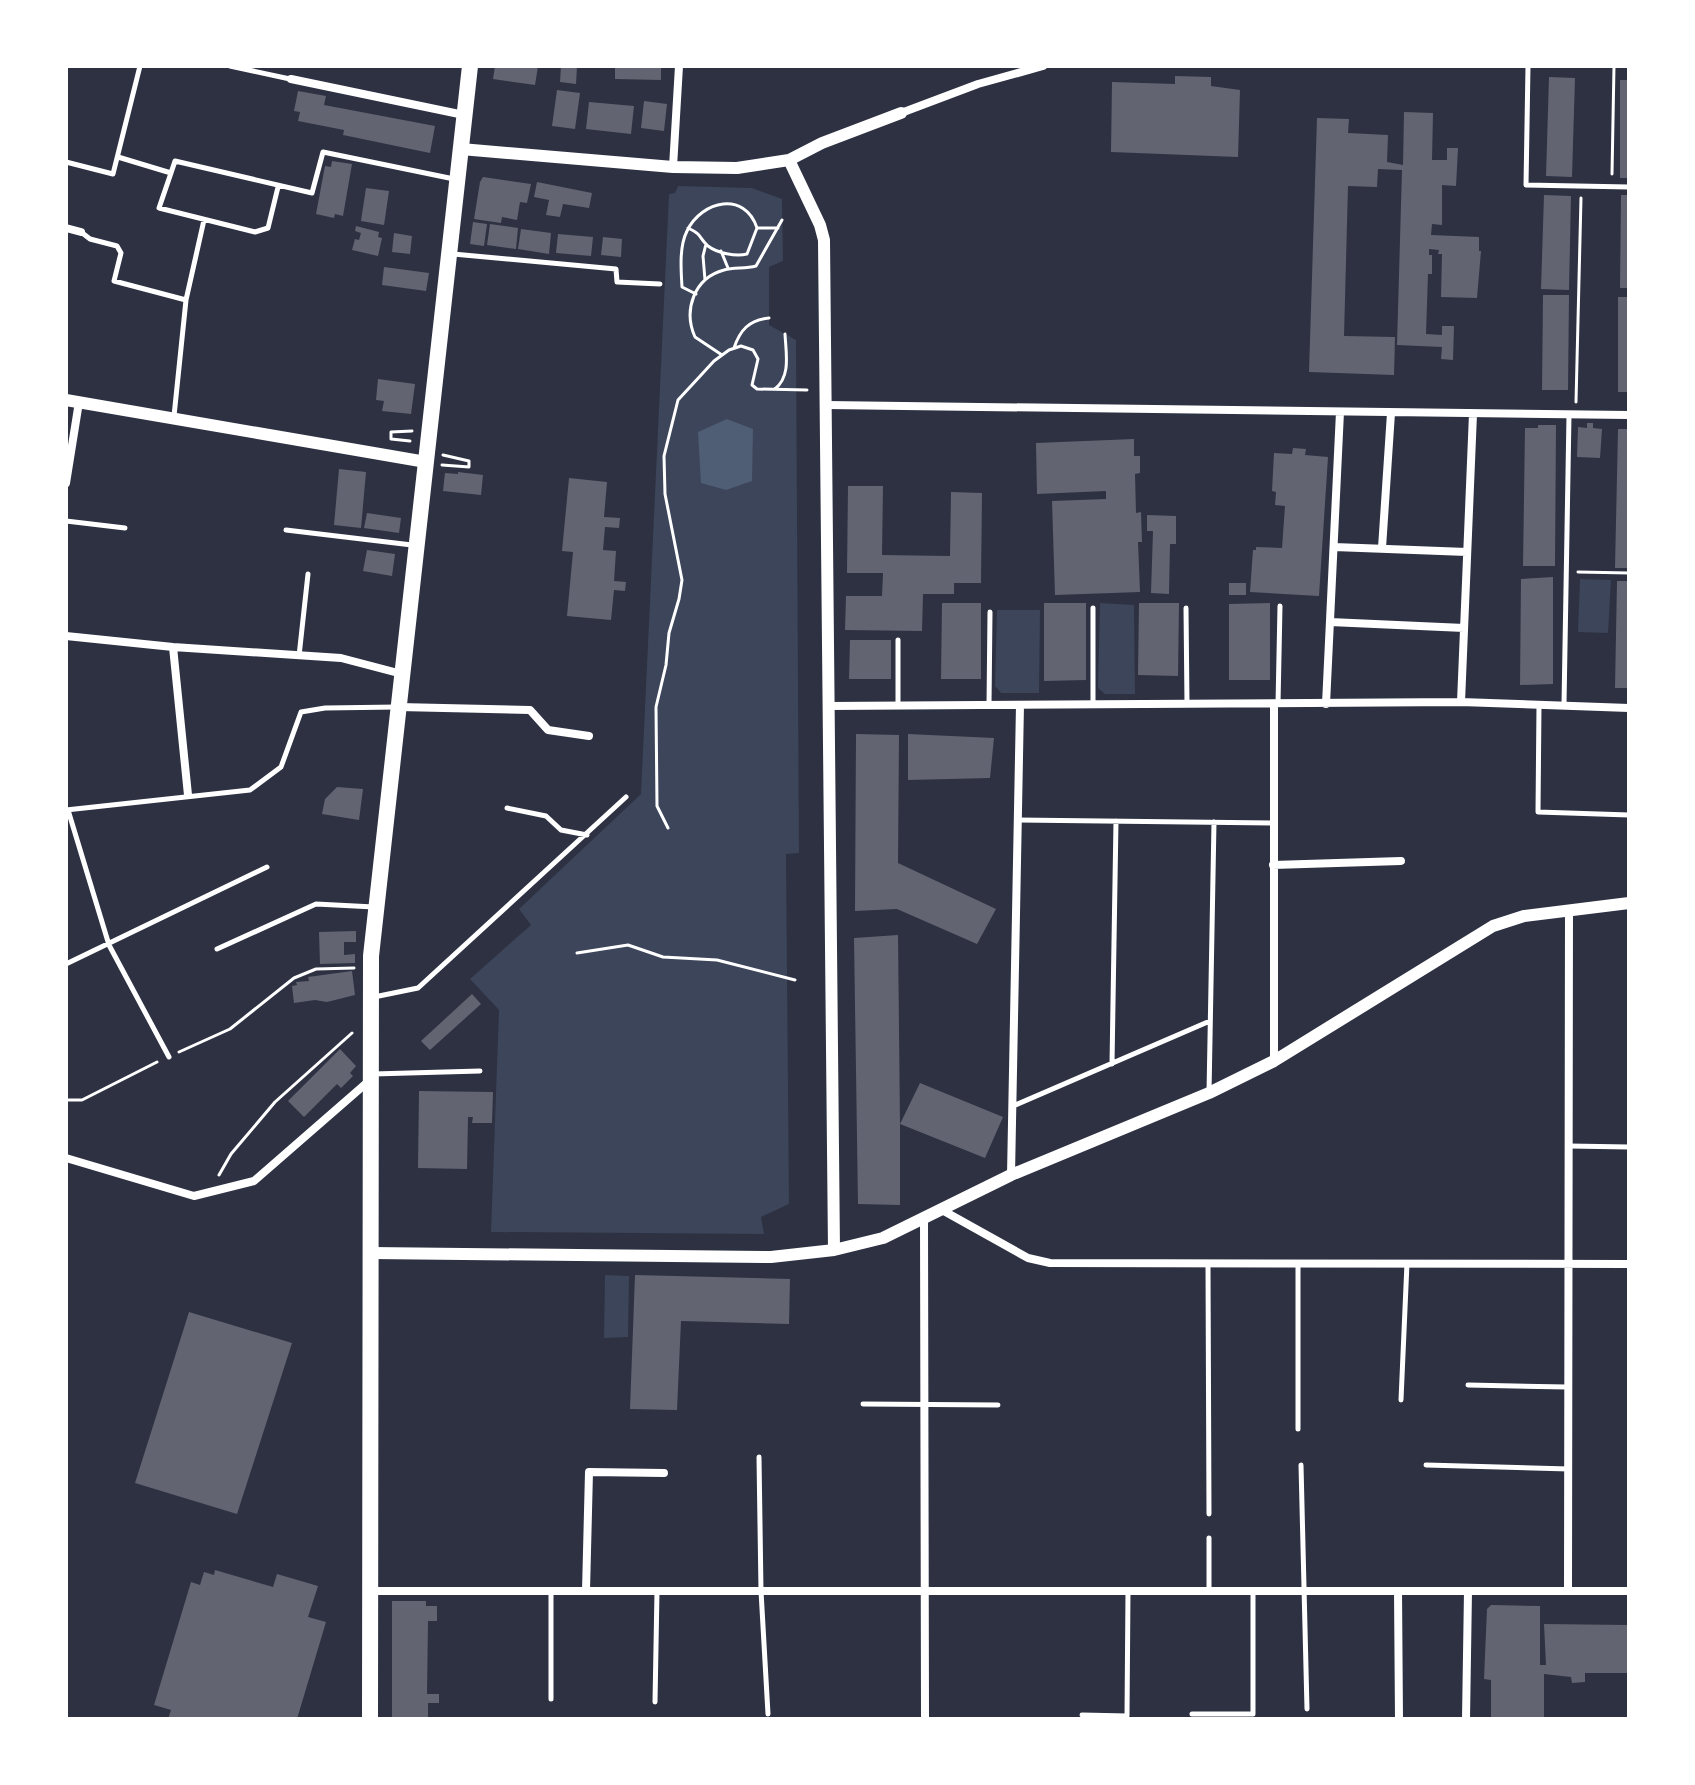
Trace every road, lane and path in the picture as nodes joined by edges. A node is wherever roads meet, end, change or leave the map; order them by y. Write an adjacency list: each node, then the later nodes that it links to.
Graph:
1 (140, 66): 12 (lane)
2 (230, 66): 8 (lane)
3 (470, 66): 10 (highway)
4 (679, 66): 15 (street)
5 (1043, 66): 9 (street)
6 (1528, 66): 18 (lane)
7 (1614, 66): 20 (path)
8 (291, 79): 10 (street)
9 (901, 113): 13 (street)
10 (465, 115): 11 (highway)
11 (461, 149): 15 (street); 17 (highway)
12 (118, 157): 14 (lane); 16 (lane)
13 (789, 160): 15 (street); 44 (street)
14 (66, 162)
15 (673, 167)
16 (171, 173): 19 (lane); 22 (lane)
17 (459, 180): 19 (lane); 31 (highway)
18 (1582, 186): 20 (lane); 46 (path)
19 (278, 187): 22 (lane)
20 (1612, 187): 21 (lane)
21 (1629, 187)
22 (204, 220): 36 (lane)
23 (782, 220): 24 (path)
24 (778, 227): 27 (path); 32 (path)
25 (66, 228): 28 (street)
26 (688, 228): 27 (path); 29 (path); 35 (path)
27 (757, 228): 30 (path)
28 (81, 232): 36 (lane)
29 (706, 243): 30 (path); 33 (path)
30 (721, 251): 32 (path)
31 (450, 254): 34 (lane); 54 (highway)
32 (728, 268): 33 (path)
33 (705, 280): 35 (path)
34 (660, 284)
35 (696, 294): 40 (path)
36 (186, 300): 50 (lane)
37 (769, 318): 39 (path)
38 (785, 334): 41 (path)
39 (734, 348): 40 (path); 41 (path)
40 (722, 355): 100 (path)
41 (775, 389): 42 (path)
42 (807, 390)
43 (72, 401): 50 (street); 55 (street)
44 (827, 405): 45 (street); 86 (street)
45 (1340, 412): 47 (street); 60 (street)
46 (1572, 412): 48 (street); 49 (street); 63 (lane)
47 (1391, 413): 48 (street); 61 (street)
48 (1473, 414): 62 (street)
49 (1629, 415)
50 (173, 418): 54 (street)
51 (415, 431): 52 (path)
52 (391, 439)
53 (453, 459): 54 (path)
54 (432, 463): 59 (highway)
55 (66, 483)
56 (66, 521): 57 (lane)
57 (125, 528)
58 (286, 530): 59 (lane)
59 (416, 545): 76 (highway)
60 (1334, 547): 61 (street); 70 (street)
61 (1382, 548): 62 (street)
62 (1467, 552): 71 (street)
63 (1566, 572): 64 (path); 85 (lane)
64 (1629, 573)
65 (308, 574): 75 (lane)
66 (1280, 606): 79 (lane)
67 (1093, 608): 84 (lane)
68 (1186, 608): 78 (lane)
69 (990, 612): 82 (lane)
70 (1330, 622): 71 (street); 80 (street)
71 (1464, 628): 77 (street)
72 (66, 636): 74 (street)
73 (898, 640): 87 (lane)
74 (173, 647): 75 (street); 91 (street)
75 (299, 656): 76 (street)
76 (402, 674): 88 (highway)
77 (1461, 702): 80 (street); 81 (street)
78 (1187, 704): 79 (street); 84 (street)
79 (1276, 704): 80 (street); 99 (street)
80 (1326, 704)
81 (1539, 704): 85 (street); 95 (lane)
82 (989, 705): 83 (street); 87 (street)
83 (1020, 705): 84 (street); 96 (street)
84 (1093, 705)
85 (1564, 705): 89 (street)
86 (829, 706): 87 (street); 132 (street)
87 (898, 706)
88 (398, 707): 90 (street); 91 (lane); 106 (highway)
89 (1629, 708)
90 (589, 736)
91 (188, 795): 94 (lane)
92 (626, 797): 101 (lane)
93 (507, 808): 101 (lane)
94 (67, 810): 108 (lane)
95 (1629, 815)
96 (1018, 820): 97 (lane); 124 (street)
97 (1116, 821): 98 (lane); 119 (lane)
98 (1214, 822): 99 (lane); 115 (lane)
99 (1273, 823): 103 (street)
100 (668, 828)
101 (587, 835): 114 (lane)
102 (1401, 861): 103 (street)
103 (1273, 865): 118 (street)
104 (267, 867): 108 (lane)
105 (1629, 903): 107 (street)
106 (375, 908): 109 (lane); 114 (highway)
107 (1569, 910): 118 (street); 125 (street)
108 (109, 945): 111 (lane); 117 (lane)
109 (217, 949)
110 (577, 953): 113 (path)
111 (66, 964)
112 (359, 968): 117 (path)
113 (795, 980)
114 (372, 998): 121 (highway)
115 (1210, 1021): 119 (lane); 122 (lane)
116 (358, 1028): 129 (path)
117 (169, 1057): 123 (path)
118 (1274, 1061): 122 (street)
119 (1112, 1064): 124 (lane)
120 (480, 1071): 121 (lane)
121 (370, 1077): 129 (street); 133 (highway)
122 (1209, 1093): 128 (street)
123 (66, 1100)
124 (1012, 1106): 128 (street)
125 (1569, 1146): 126 (lane); 135 (street)
126 (1629, 1147)
127 (66, 1158): 129 (street)
128 (1011, 1175): 130 (street)
129 (194, 1196)
130 (942, 1210): 131 (street); 137 (street)
131 (924, 1219): 132 (street); 143 (street)
132 (834, 1250): 133 (street)
133 (371, 1253): 153 (highway)
134 (1407, 1263): 135 (street); 138 (street); 141 (lane)
135 (1569, 1264): 136 (street); 140 (street)
136 (1629, 1264)
137 (1208, 1265): 138 (street); 151 (lane)
138 (1298, 1265): 145 (lane)
139 (1468, 1385): 140 (lane)
140 (1569, 1387): 149 (street)
141 (1401, 1400)
142 (863, 1404): 143 (lane)
143 (924, 1404): 144 (lane); 158 (street)
144 (998, 1405)
145 (1298, 1429)
146 (759, 1457): 157 (lane)
147 (1301, 1465): 162 (lane)
148 (1426, 1465): 149 (lane)
149 (1569, 1469): 165 (street)
150 (664, 1473): 155 (street)
151 (1209, 1514)
152 (1209, 1538): 160 (lane)
153 (371, 1591): 154 (street); 173 (highway)
154 (551, 1591): 155 (street); 167 (lane)
155 (586, 1591): 156 (street)
156 (657, 1591): 157 (street); 168 (lane)
157 (761, 1591): 158 (street); 170 (lane)
158 (925, 1591): 159 (street); 174 (street)
159 (1128, 1591): 160 (street); 172 (lane)
160 (1209, 1591): 161 (street)
161 (1253, 1591): 162 (street); 171 (lane)
162 (1304, 1591): 163 (street); 169 (lane)
163 (1398, 1591): 164 (street); 175 (street)
164 (1468, 1591): 165 (street); 176 (street)
165 (1568, 1591): 166 (street)
166 (1629, 1591)
167 (551, 1699)
168 (655, 1702)
169 (1307, 1709)
170 (768, 1714)
171 (1192, 1714)
172 (1082, 1715)
173 (370, 1719)
174 (925, 1719)
175 (1399, 1719)
176 (1466, 1719)

